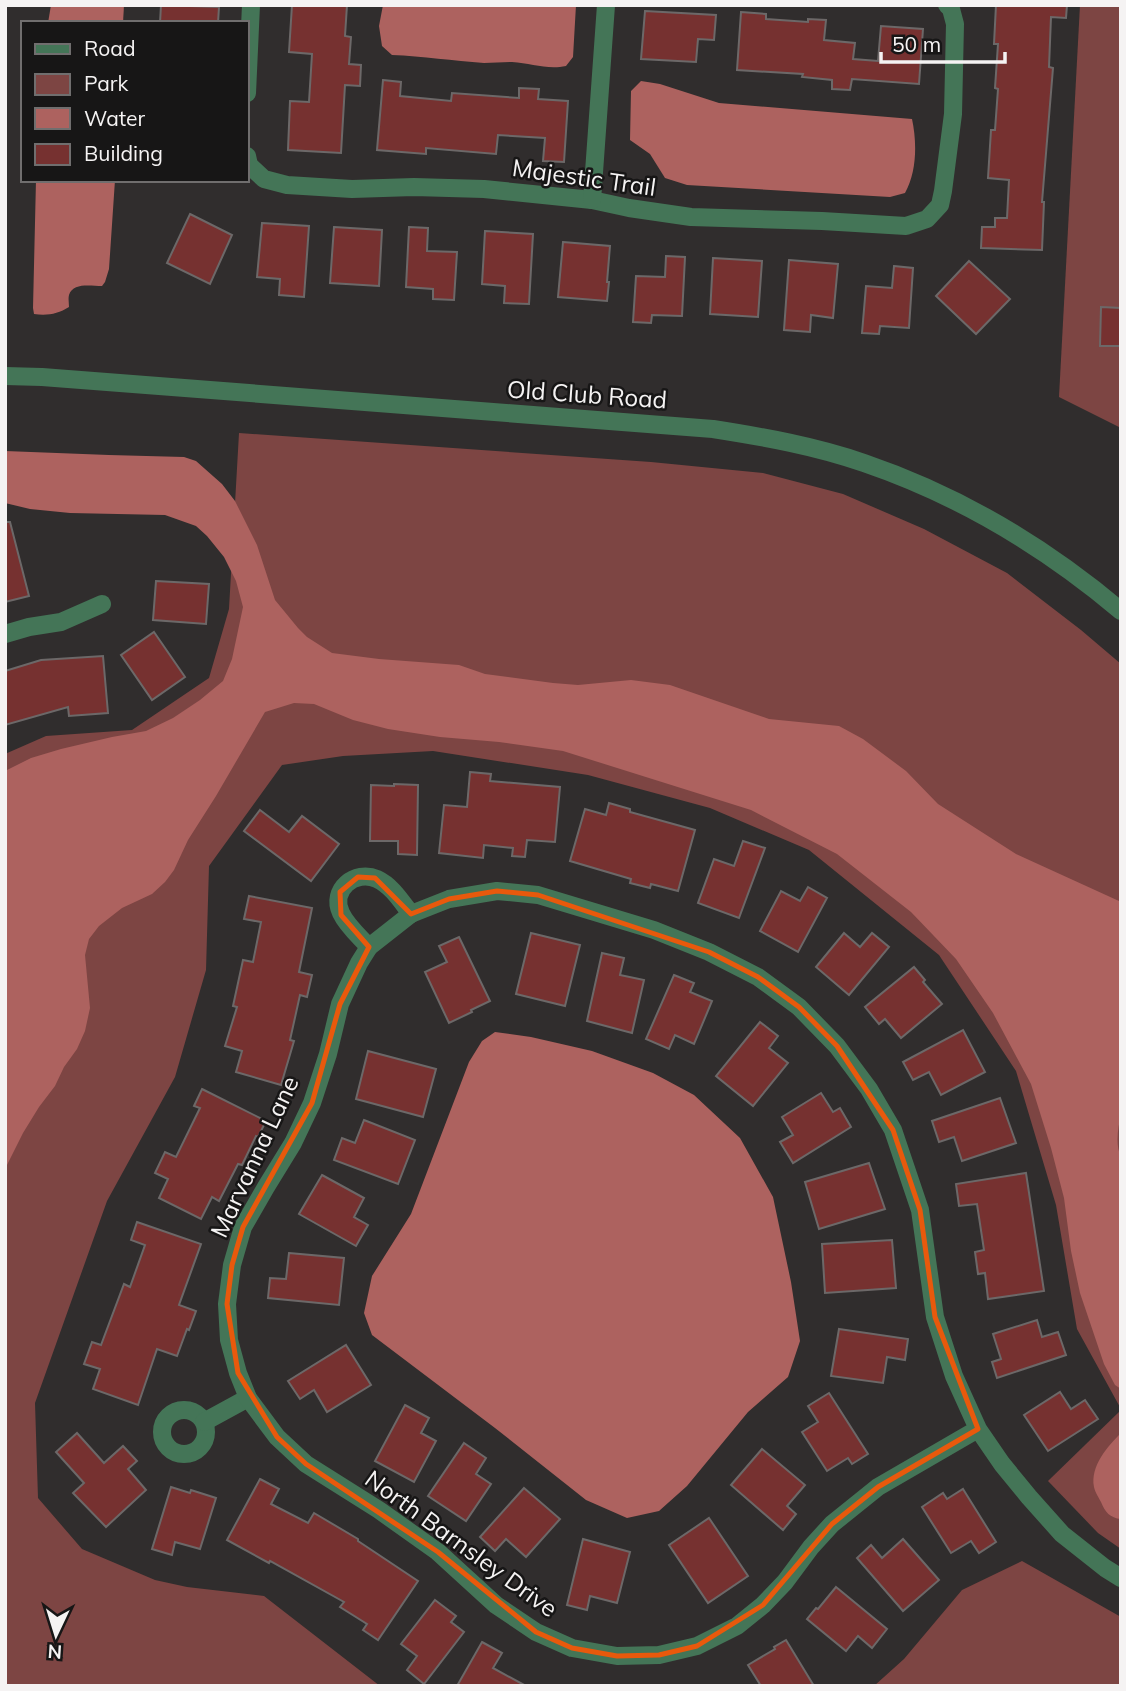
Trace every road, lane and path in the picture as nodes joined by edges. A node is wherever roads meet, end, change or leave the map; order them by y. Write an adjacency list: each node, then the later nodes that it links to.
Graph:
1 (251, 5): 4 (street)
2 (606, 5): 6 (street)
3 (947, 5): 6 (street, Majestic Trail)
4 (248, 71)
5 (248, 159): 6 (street, Majestic Trail)
6 (592, 200)
7 (5, 376): 9 (street, Old Club Road)
8 (102, 604): 10 (street)
9 (1121, 611)
10 (5, 635)
11 (411, 914): 12 (street, Marvanna Lane); 12 (street); 15 (street, Marvanna Lane)
12 (369, 947): 13 (street, Marvanna Lane)
13 (248, 1398): 14 (street); 15 (street, North Barnsley Drive)
14 (204, 1422)
15 (978, 1429): 16 (street, Marvanna Lane)
16 (1121, 1578)

